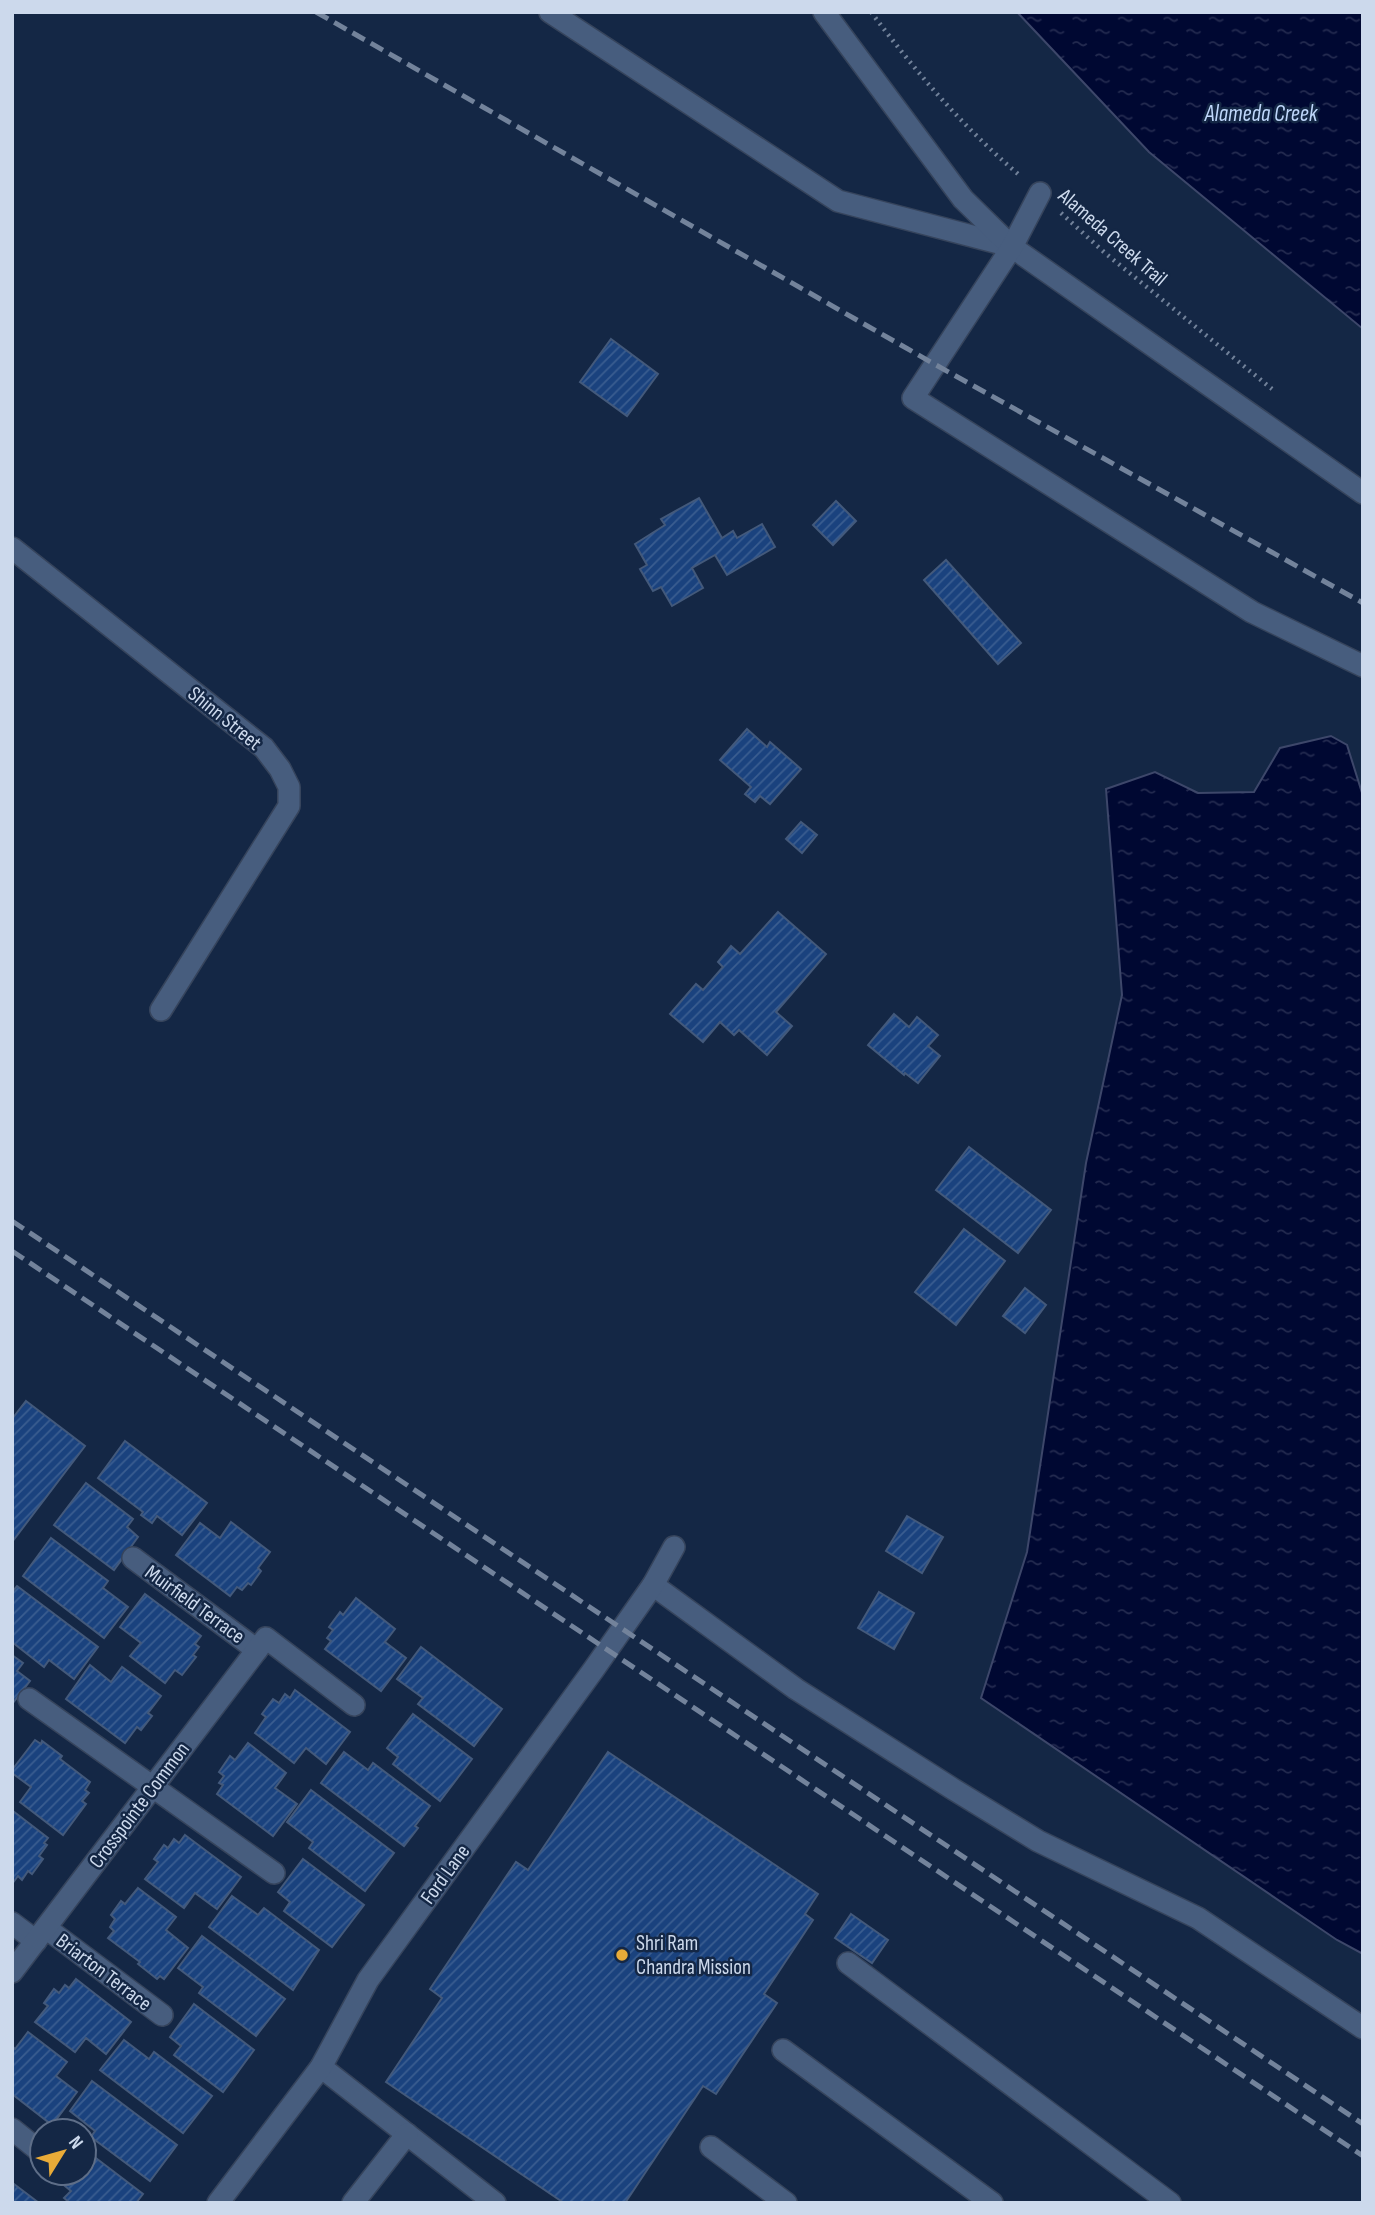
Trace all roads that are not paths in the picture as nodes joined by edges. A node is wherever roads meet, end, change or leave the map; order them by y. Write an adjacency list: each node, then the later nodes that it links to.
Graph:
1 (550, 12): 4 (street)
2 (824, 12): 4 (street)
3 (1040, 193): 4 (street)
4 (1012, 247): 5 (street); 7 (street)
5 (1363, 493)
6 (12, 548): 8 (street, Shinn Street)
7 (1363, 666)
8 (161, 1010)
9 (674, 1547): 11 (street, Ford Lane)
10 (133, 1558): 12 (street, Muirfield Terrace)
11 (653, 1585): 22 (street); 24 (street, Ford Lane)
12 (262, 1644): 14 (street, Muirfield Terrace); 15 (street, Crosspointe Common)
13 (29, 1699): 15 (street)
14 (354, 1705)
15 (153, 1786): 16 (street); 18 (street, Crosspointe Common)
16 (274, 1872)
17 (12, 1923): 18 (street, Briarton Terrace)
18 (41, 1934): 20 (street, Crosspointe Common); 21 (street, Briarton Terrace)
19 (848, 1963): 34 (street)
20 (12, 1972)
21 (162, 2015)
22 (1363, 2028)
23 (783, 2050): 33 (street)
24 (321, 2067): 26 (street); 30 (street, Ford Lane)
25 (12, 2129): 27 (street)
26 (407, 2134): 29 (street); 31 (street)
27 (28, 2142)
28 (711, 2147): 32 (street)
29 (482, 2199)
30 (218, 2203)
31 (353, 2203)
32 (786, 2203)
33 (992, 2203)
34 (1170, 2203)

